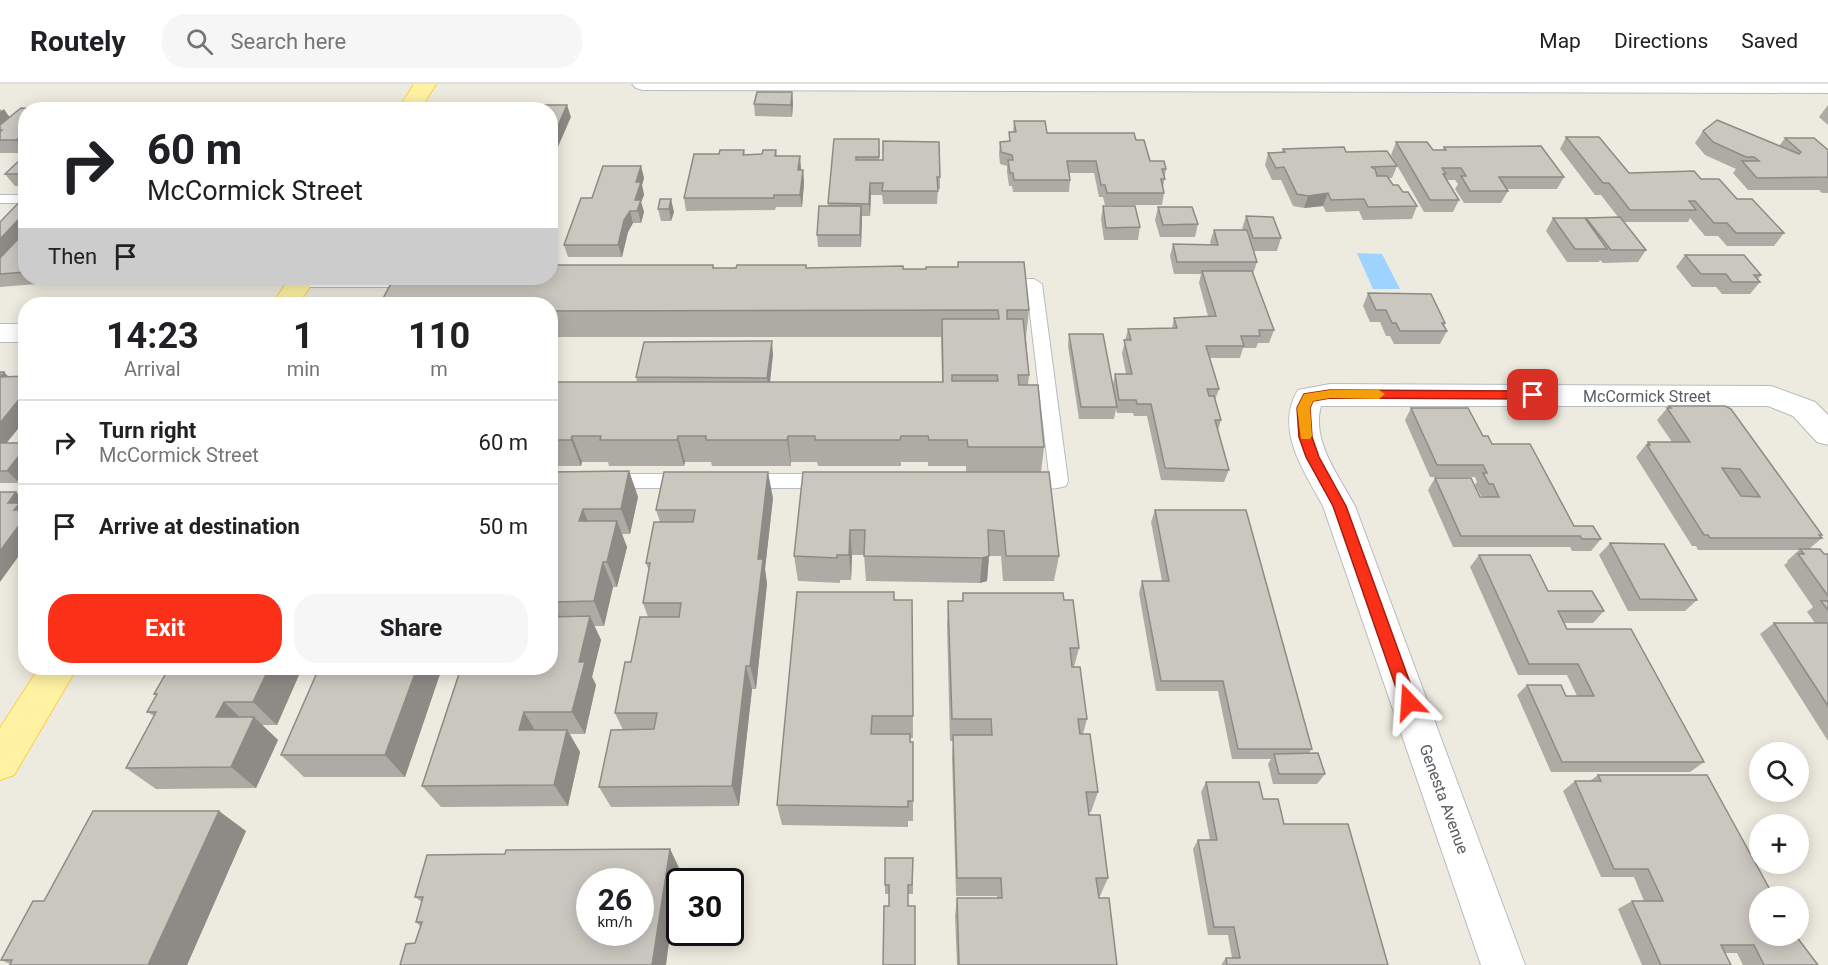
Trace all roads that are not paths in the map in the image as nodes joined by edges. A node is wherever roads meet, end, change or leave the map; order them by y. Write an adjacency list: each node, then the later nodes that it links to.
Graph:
1 (425, 84): 5 (main road)
2 (643, 84): 3 (street)
3 (1191, 84): 4 (street)
4 (1828, 87)
5 (414, 102)
6 (0, 199): 7 (lane)
7 (18, 199)
8 (986, 284): 17 (lane)
9 (0, 333): 10 (street)
10 (18, 333)
11 (1308, 397): 12 (street, McCormick Street); 20 (street, Genesta Avenue)
12 (1828, 434)
13 (586, 481): 14 (lane)
14 (704, 481)
15 (728, 481): 16 (lane)
16 (846, 481)
17 (1012, 481)
18 (55, 675): 19 (main road)
19 (0, 762)
20 (1503, 965)

